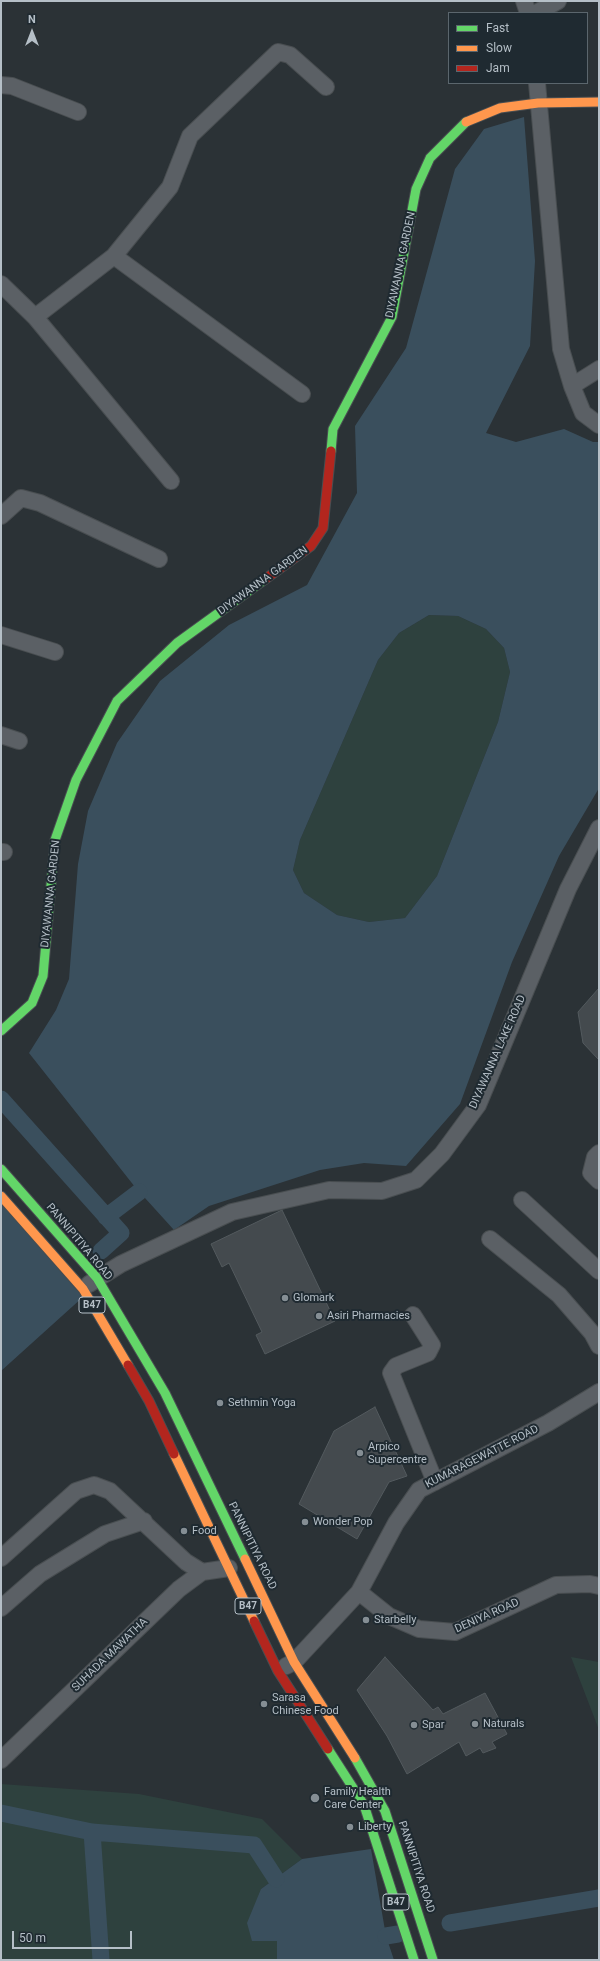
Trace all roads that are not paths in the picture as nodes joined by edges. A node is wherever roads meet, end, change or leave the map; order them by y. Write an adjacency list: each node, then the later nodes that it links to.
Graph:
1 (524, 1): 3 (street)
2 (558, 1): 4 (street)
3 (528, 12)
4 (538, 12)
5 (537, 84): 9 (street)
6 (1, 85): 10 (street)
7 (326, 87): 11 (street)
8 (599, 102): 9 (main road, DIYAWANNA GARDEN)
9 (538, 103): 15 (street); 26 (main road, DIYAWANNA GARDEN)
10 (78, 112)
11 (114, 256): 13 (street); 16 (street)
12 (1, 284): 13 (street)
13 (36, 317): 18 (street)
14 (599, 369): 15 (street)
15 (572, 386): 17 (street)
16 (302, 394)
17 (599, 424)
18 (172, 480)
19 (1, 516): 20 (street)
20 (159, 559)
21 (1, 635): 22 (street)
22 (55, 652)
23 (1, 735): 24 (street)
24 (19, 740)
25 (599, 828): 34 (street, DIYAWANNA LAKE ROAD)
26 (1, 1031)
27 (599, 1153): 29 (street)
28 (1, 1169): 34 (main road, PANNIPITIYA ROAD / B47)
29 (599, 1181)
30 (1, 1196): 35 (main road, B47)
31 (522, 1200): 33 (street)
32 (490, 1239): 37 (street)
33 (599, 1271)
34 (97, 1278): 35 (street, DIYAWANNA LAKE ROAD); 47 (main road, PANNIPITIYA ROAD / B47)
35 (83, 1289): 42 (main road, B47)
36 (413, 1315): 39 (street)
37 (599, 1346)
38 (599, 1392): 39 (street, KUMARAGEWATTE ROAD)
39 (435, 1482): 45 (street, KUMARAGEWATTE ROAD)
40 (144, 1521): 41 (street); 43 (street); 46 (street)
41 (1, 1558)
42 (229, 1568): 43 (street, SUHADA MAWATHA); 48 (main road, B47)
43 (202, 1572): 49 (street, SUHADA MAWATHA)
44 (599, 1586): 45 (street, DENIYA ROAD)
45 (359, 1592): 47 (street, KUMARAGEWATTE ROAD)
46 (1, 1608)
47 (294, 1662): 48 (street, KUMARAGEWATTE ROAD); 51 (main road, PANNIPITIYA ROAD / B47)
48 (278, 1671): 50 (main road, B47)
49 (1, 1760)
50 (414, 1960)
51 (433, 1960)

